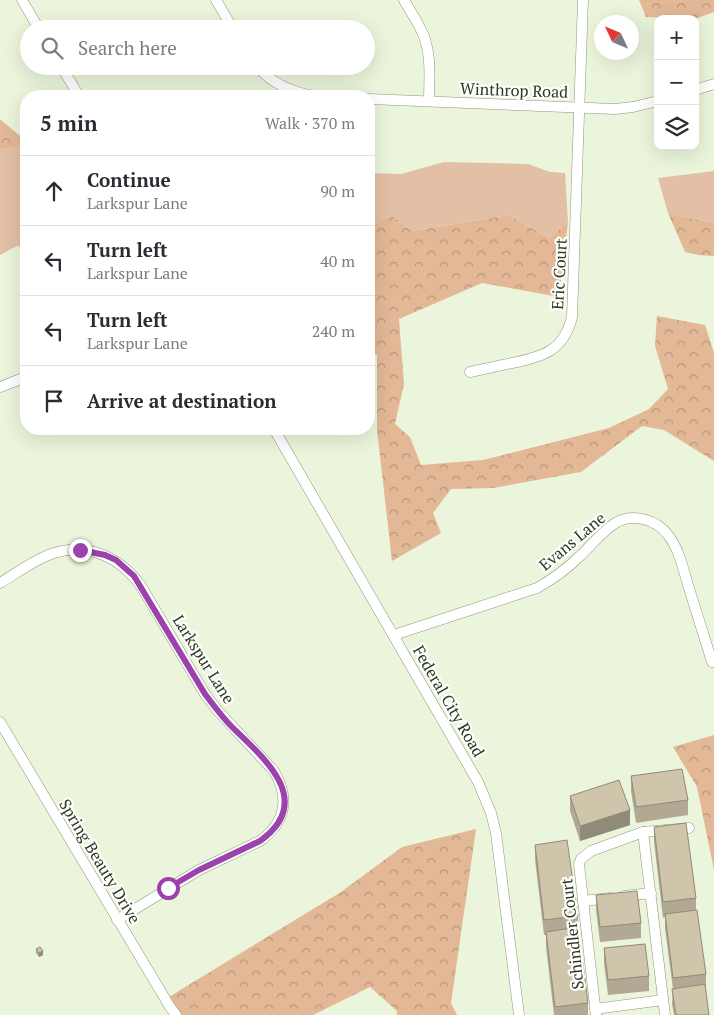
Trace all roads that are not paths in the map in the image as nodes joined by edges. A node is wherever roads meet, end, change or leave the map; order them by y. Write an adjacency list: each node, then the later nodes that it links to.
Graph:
1 (22, 0): 5 (street)
2 (216, 0): 6 (street)
3 (404, 0): 14 (street)
4 (583, 0): 16 (street, Eric Court)
5 (34, 20)
6 (228, 20)
7 (66, 75): 11 (street)
8 (267, 75): 12 (street)
9 (714, 84): 10 (street)
10 (699, 89)
11 (75, 90)
12 (290, 90)
13 (375, 99): 14 (street, Winthrop Road)
14 (429, 101): 16 (street, Winthrop Road)
15 (654, 102): 16 (street, Winthrop Road)
16 (580, 108): 17 (street, Eric Court)
17 (470, 372)
18 (20, 379): 19 (street)
19 (0, 387)
20 (277, 435): 22 (street, Federal City Road)
21 (0, 583): 29 (street, Larkspur Lane)
22 (394, 635): 23 (street, Evans Lane); 33 (street, Federal City Road)
23 (712, 662)
24 (0, 722): 29 (street, Spring Beauty Drive)
25 (688, 828): 26 (street, Schindler Court)
26 (644, 832): 27 (street); 28 (street, Schindler Court)
27 (651, 893): 28 (street); 30 (street)
28 (583, 901): 31 (street, Schindler Court)
29 (117, 920): 32 (street, Spring Beauty Drive)
30 (663, 1000): 31 (street); 34 (street)
31 (596, 1012)
32 (176, 1015)
33 (519, 1015)
34 (665, 1015)

